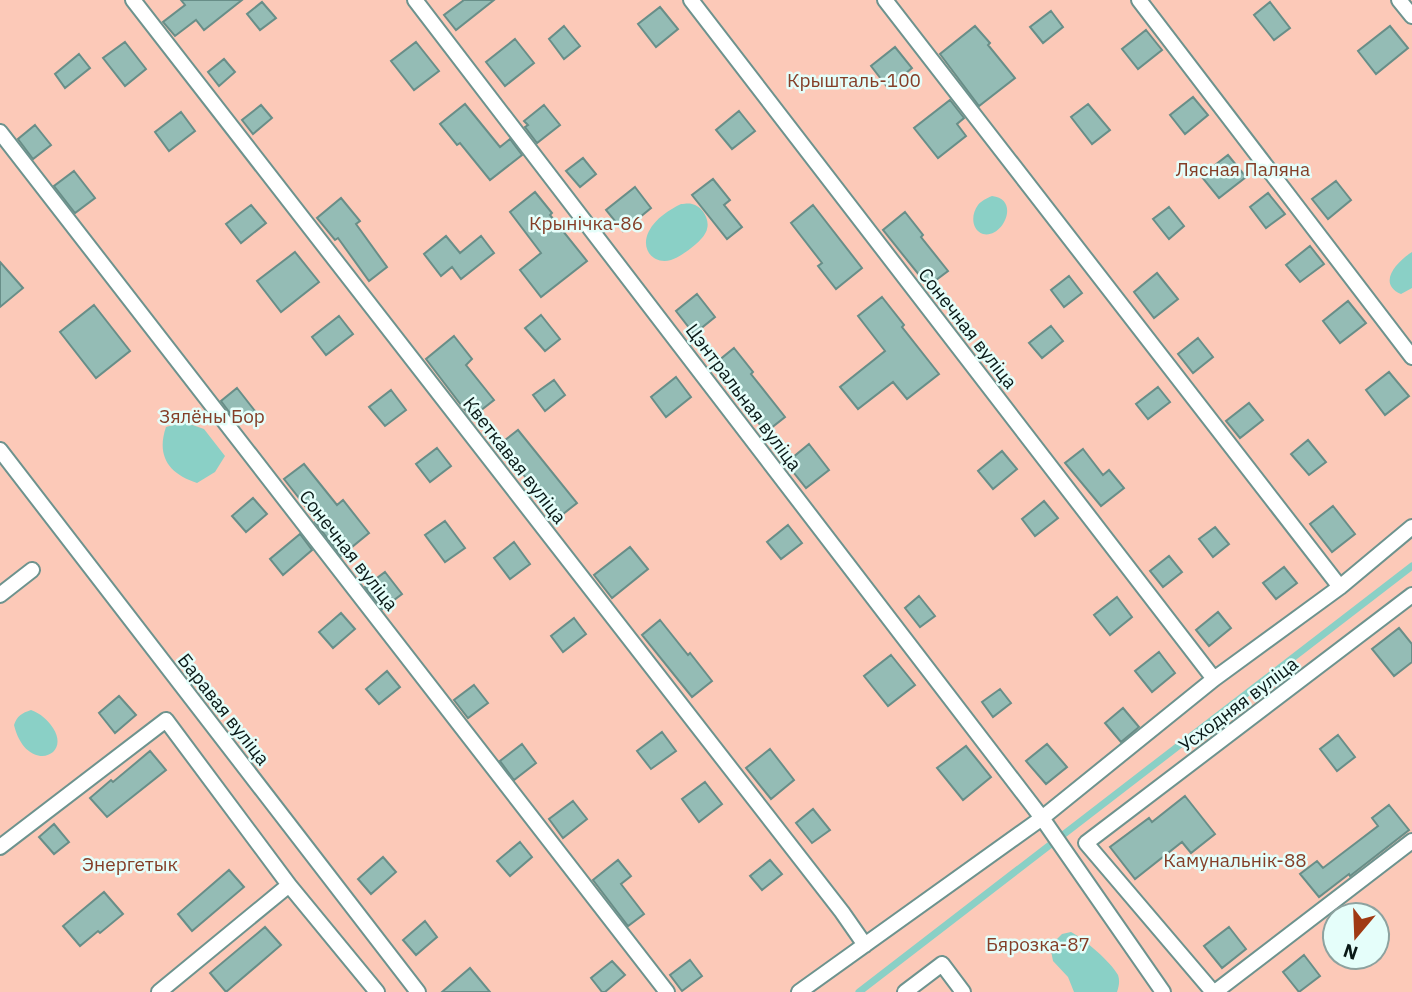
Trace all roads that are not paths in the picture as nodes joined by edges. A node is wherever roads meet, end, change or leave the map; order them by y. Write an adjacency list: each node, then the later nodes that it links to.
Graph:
1 (132, 0): 21 (lane, Кветкавая вуліца)
2 (415, 0): 17 (lane, Цэнтральная вуліца)
3 (691, 0): 16 (lane, Сонечная вуліца)
4 (885, 0): 13 (lane)
5 (1139, 0): 9 (lane)
6 (1399, 0): 7 (lane)
7 (1412, 16)
8 (0, 132): 25 (lane, Сонечная вуліца)
9 (1412, 357)
10 (0, 450): 24 (lane, Баравая вуліца)
11 (1412, 527): 13 (lane)
12 (32, 570): 14 (lane)
13 (1340, 587): 16 (lane)
14 (0, 595)
15 (1412, 595): 30 (lane, Усходняя вуліца)
16 (1214, 679): 17 (lane)
17 (1042, 818): 21 (lane); 29 (lane, Цэнтральная вуліца)
18 (1412, 841): 30 (lane)
19 (0, 846): 20 (lane)
20 (289, 885): 22 (lane); 23 (lane)
21 (865, 945): 26 (lane)
22 (159, 992)
23 (377, 992)
24 (418, 992)
25 (667, 992)
26 (799, 992)
27 (905, 992): 28 (lane)
28 (963, 992)
29 (1163, 992)
30 (1214, 992)

